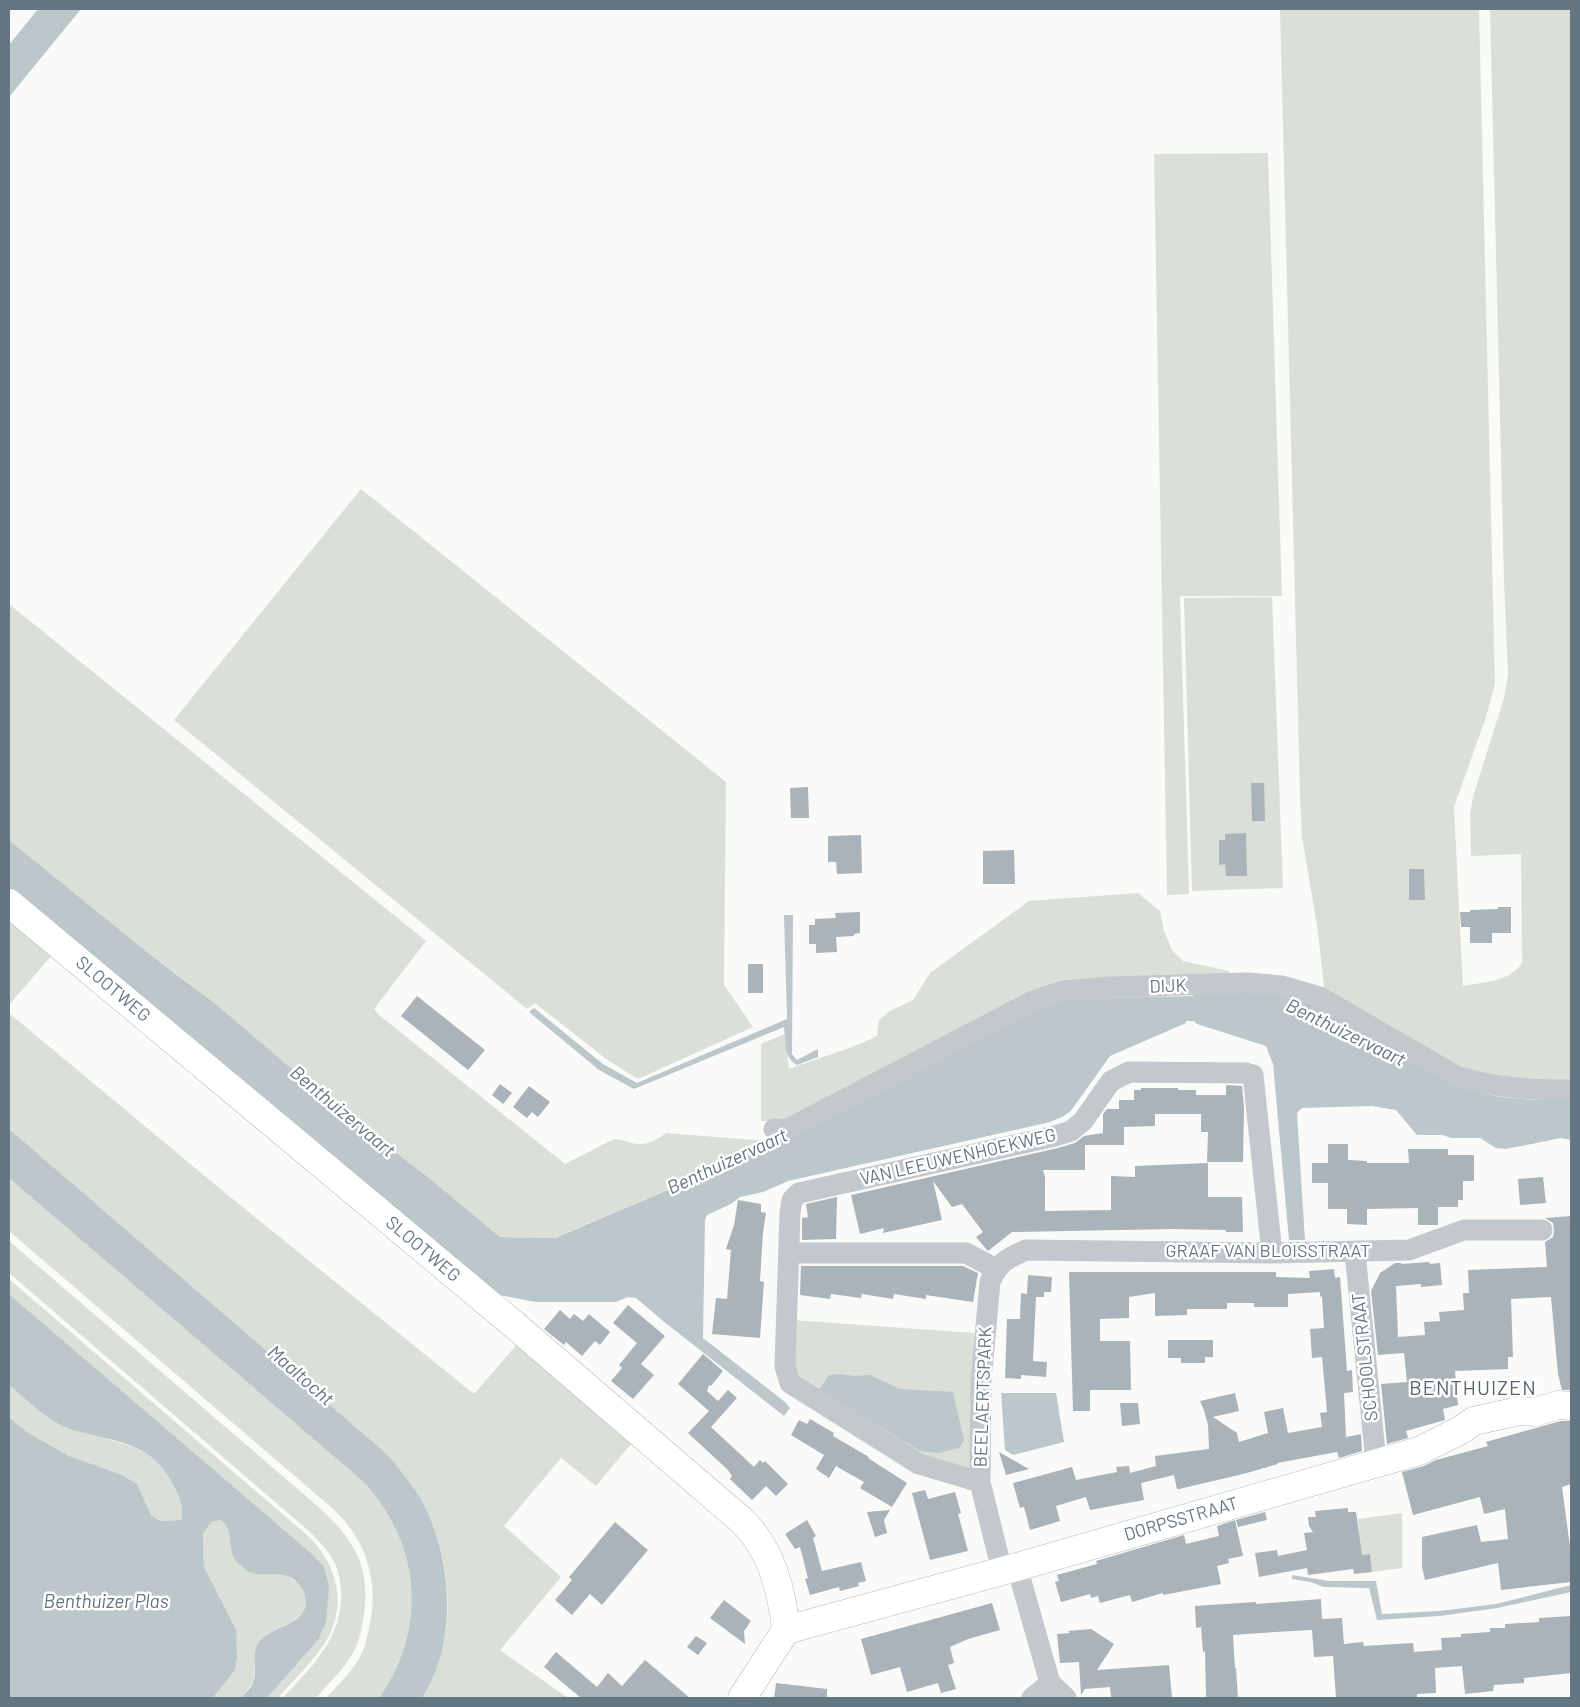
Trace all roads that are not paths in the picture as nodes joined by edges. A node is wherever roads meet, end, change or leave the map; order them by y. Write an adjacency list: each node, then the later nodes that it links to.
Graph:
1 (9, 903): 14 (street, SLOOTWEG)
2 (1571, 1090): 3 (street, DIJK)
3 (774, 1129)
4 (792, 1200): 7 (street, BEELAERTSPARK); 8 (street, VAN LEEUWENHOEKWEG)
5 (1542, 1230): 6 (street, GRAAF VAN BLOISSTRAAT)
6 (1355, 1252): 8 (street, GRAAF VAN BLOISSTRAAT); 11 (street, SCHOOLSTRAAT)
7 (789, 1253): 9 (street); 12 (street, BEELAERTSPARK)
8 (1272, 1253): 9 (street, GRAAF VAN BLOISSTRAAT)
9 (996, 1269): 12 (street, BEELAERTSPARK)
10 (1571, 1406): 11 (street, DORPSSTRAAT)
11 (1376, 1462): 13 (street, DORPSSTRAAT)
12 (980, 1482): 13 (street)
13 (1010, 1569): 14 (street, DORPSSTRAAT); 15 (street)
14 (786, 1630): 16 (street)
15 (1050, 1683): 17 (street); 18 (street)
16 (742, 1698)
17 (1032, 1698)
18 (1066, 1698)

